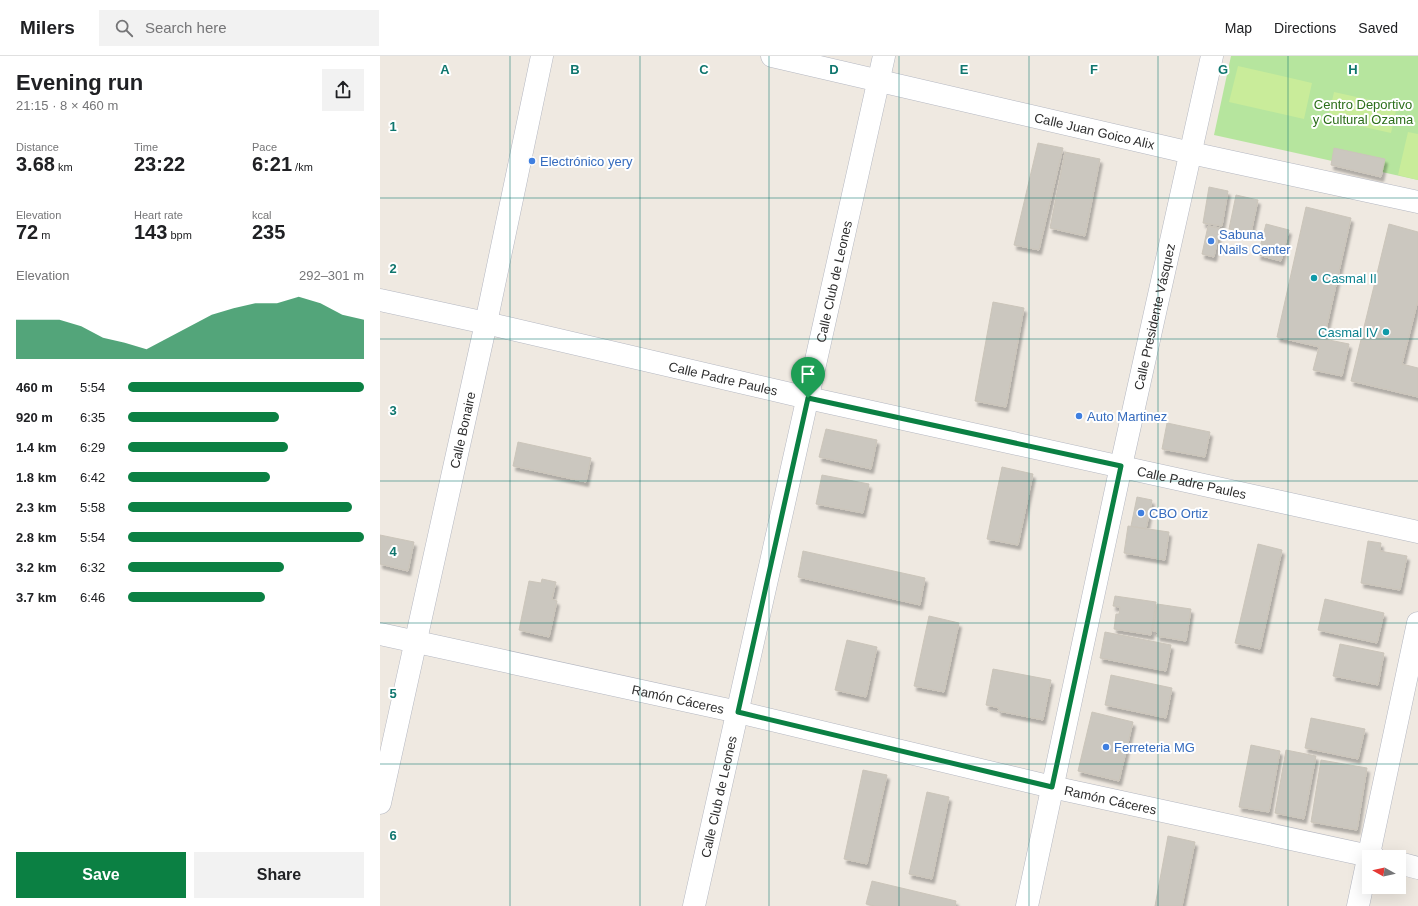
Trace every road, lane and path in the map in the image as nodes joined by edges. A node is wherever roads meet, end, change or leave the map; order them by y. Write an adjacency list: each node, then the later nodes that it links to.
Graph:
1 (542, 56): 9 (street, Calle Bonaire)
2 (772, 56): 5 (street, Calle Juan Goico Alix)
3 (884, 56): 5 (street, Calle Club de Leones)
4 (1212, 56): 6 (street, Calle Presidente Vásquez)
5 (878, 82): 6 (street, Calle Juan Goico Alix); 10 (street, Calle Club de Leones)
6 (1191, 153): 7 (street, Calle Juan Goico Alix); 11 (street, Calle Presidente Vásquez)
7 (1418, 202)
8 (380, 300): 9 (street, Calle Padre Paules)
9 (486, 323): 10 (street, Calle Padre Paules); 15 (street, Calle Bonaire)
10 (808, 398): 11 (street, Calle Padre Paules); 16 (street, Calle Club de Leones)
11 (1121, 466): 12 (street, Calle Padre Paules); 17 (street, Calle Presidente Vásquez)
12 (1418, 532)
13 (1418, 623): 19 (street)
14 (380, 634): 15 (street, Ramón Cáceres)
15 (416, 642): 16 (street, Ramón Cáceres); 18 (street, Calle Bonaire)
16 (738, 712): 17 (street, Ramón Cáceres); 24 (street, Calle Club de Leones)
17 (1052, 787): 20 (street, Ramón Cáceres); 25 (street, Calle Presidente Vásquez)
18 (380, 803)
19 (1372, 850)
20 (1362, 854)
21 (1406, 865): 22 (street)
22 (1418, 868)
23 (1362, 891): 26 (street)
24 (694, 906)
25 (1027, 906)
26 (1358, 906)

